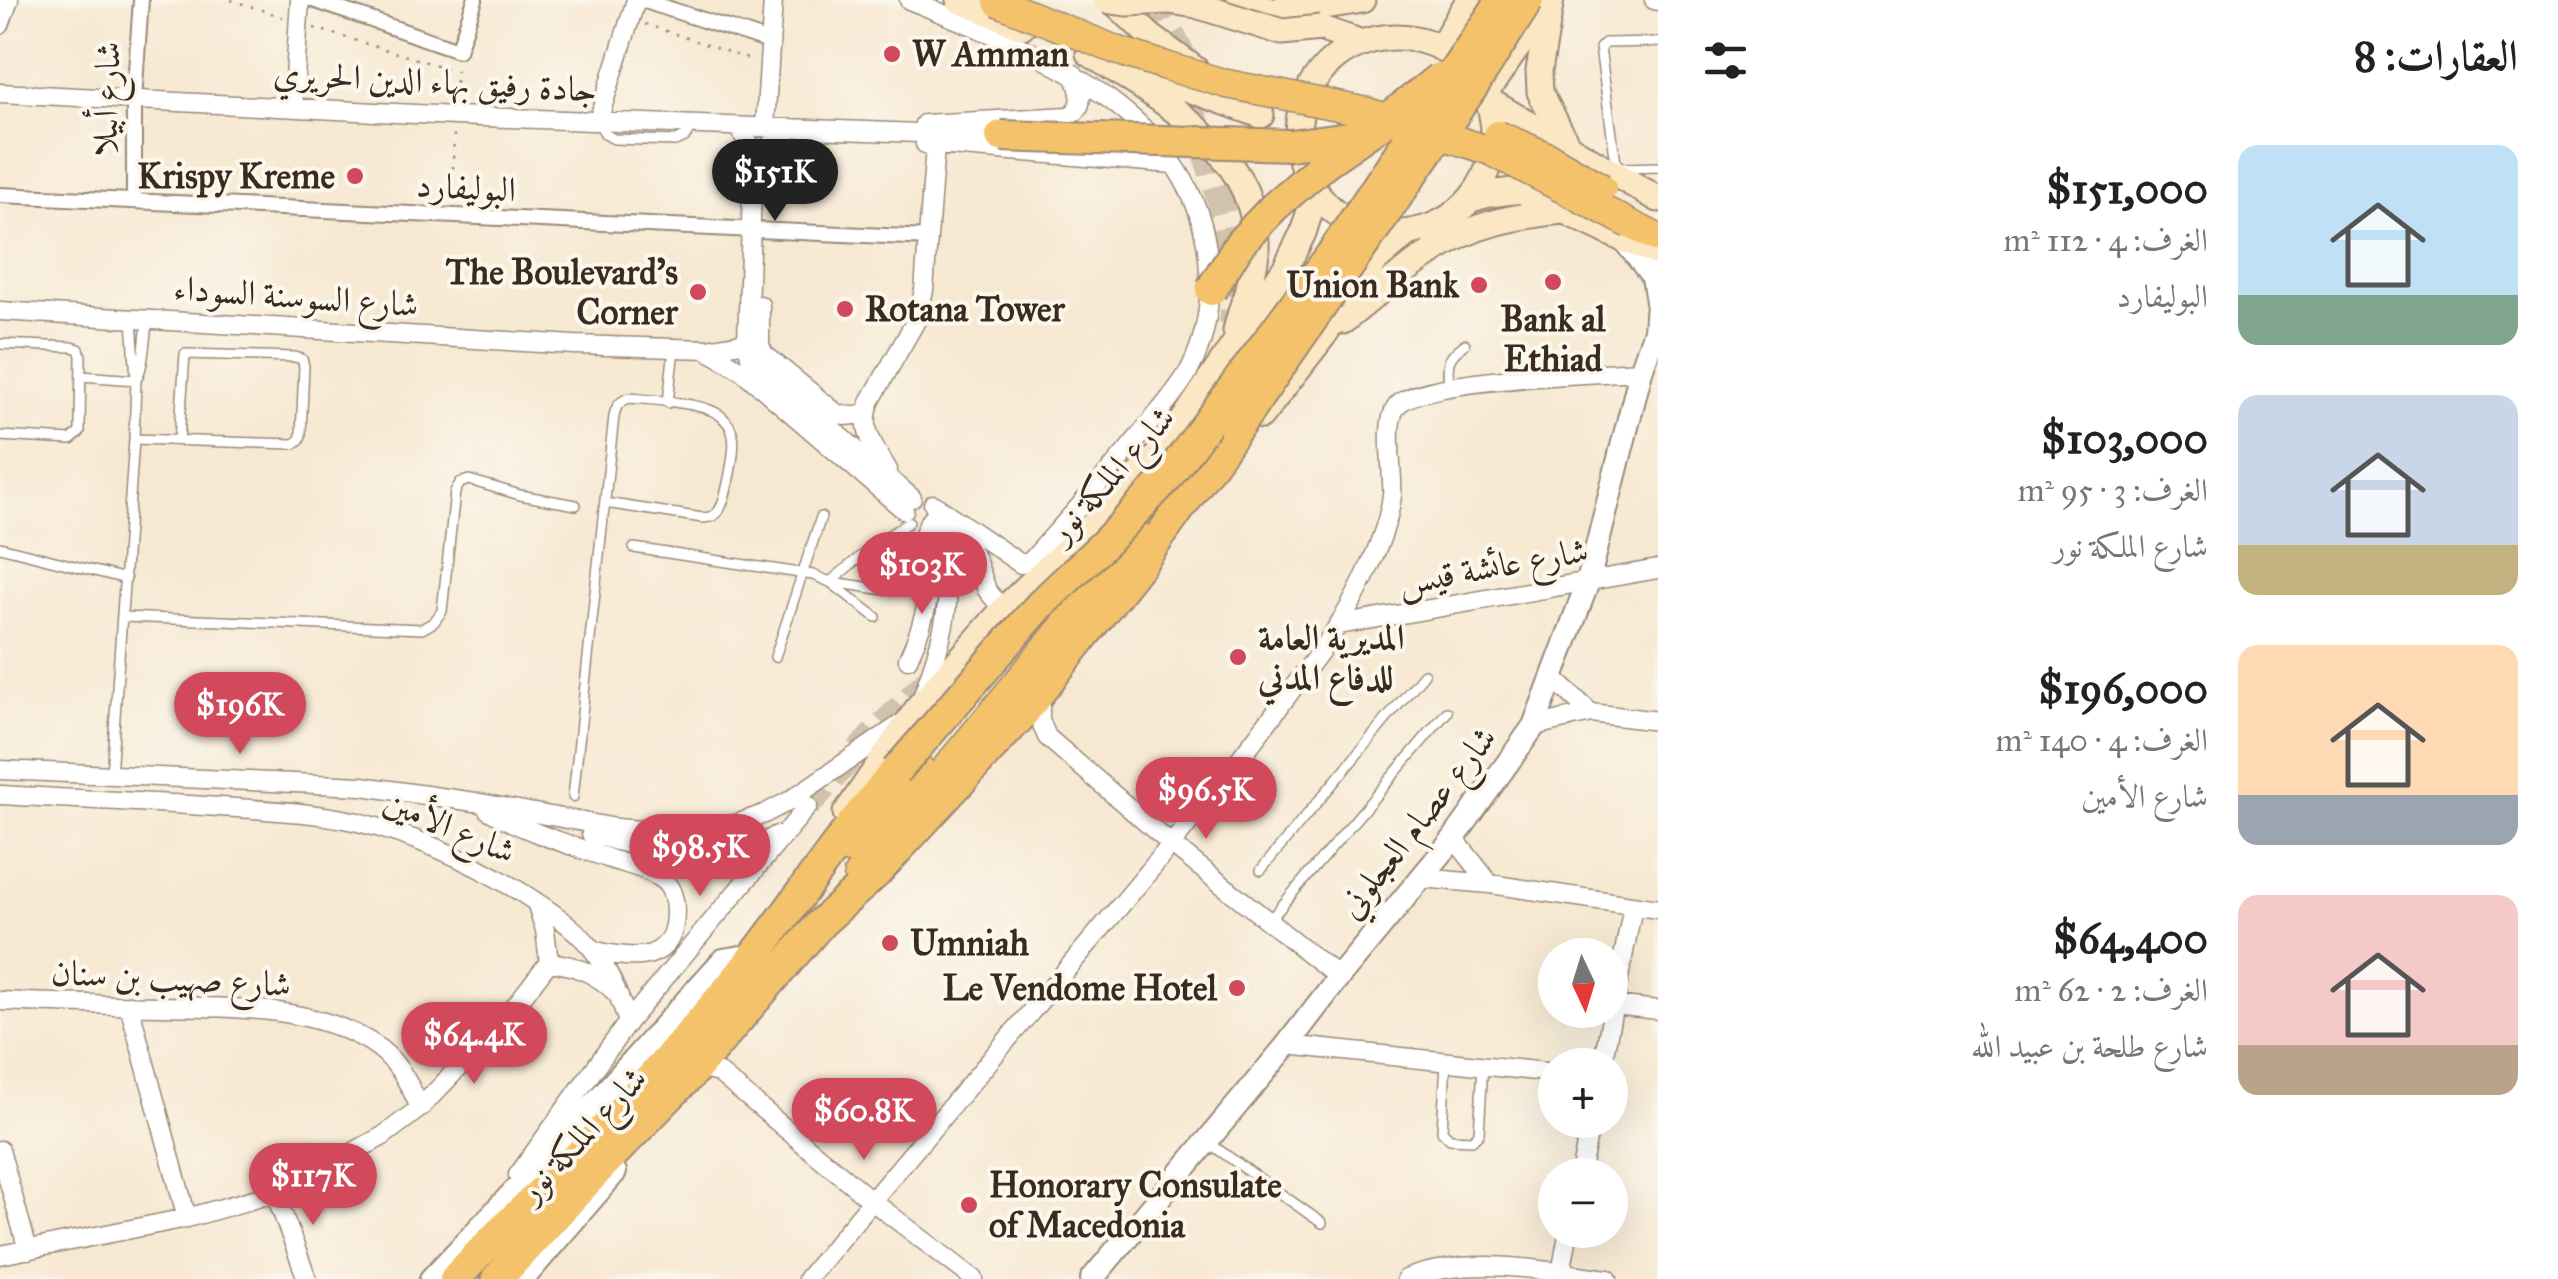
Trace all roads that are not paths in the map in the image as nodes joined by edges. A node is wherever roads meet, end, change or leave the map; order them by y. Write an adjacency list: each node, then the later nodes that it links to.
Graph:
1 (8, 0): 19 (street)
2 (141, 0): 28 (street, شارع أبيلا)
3 (300, 0): 29 (street)
4 (313, 0): 5 (street)
5 (475, 0)
6 (772, 0): 21 (street)
7 (908, 0): 18 (street)
8 (1044, 0): 49 (main road, bridge)
9 (1108, 0): 20 (main road, bridge); 30 (main road)
10 (1362, 0): 16 (main road)
11 (1470, 0): 24 (main road)
12 (1481, 0): 15 (main road)
13 (1502, 0): 24 (highway, شارع الملكة نور, bridge)
14 (995, 1): 49 (main road, bridge)
15 (1543, 3): 27 (main road); 39 (main road); 84 (highway, شارع الملكة نور, bridge)
16 (1251, 4): 20 (main road)
17 (636, 6): 21 (street); 31 (street)
18 (946, 17): 25 (main road)
19 (0, 25)
20 (1321, 28): 23 (main road)
21 (770, 42): 33 (street)
22 (1658, 42): 42 (lane)
23 (1362, 43): 24 (main road); 38 (main road)
24 (1454, 50): 27 (main road); 36 (highway, bridge); 125 (highway, شارع الملكة نور, bridge)
25 (1081, 63): 30 (main road); 35 (street, جادة رفيق بهاء الدين الحريري); 41 (street); 67 (main road)
26 (0, 93): 28 (street, جادة رفيق بهاء الدين الحريري)
27 (1487, 97): 39 (main road); 46 (main road)
28 (134, 99): 29 (street, جادة رفيق بهاء الدين الحريري); 47 (street, شارع أبيلا)
29 (294, 106): 31 (street, جادة رفيق بهاء الدين الحريري)
30 (1262, 114): 38 (main road)
31 (598, 121): 32 (street, جادة رفيق بهاء الدين الحريري)
32 (737, 127): 33 (street, جادة رفيق بهاء الدين الحريري); 50 (street)
33 (765, 127): 34 (street, جادة رفيق بهاء الدين الحريري)
34 (793, 129): 35 (street, جادة رفيق بهاء الدين الحريري); 50 (street)
35 (875, 132): 37 (street, جادة رفيق بهاء الدين الحريري); 40 (street, جادة رفيق بهاء الدين الحريري)
36 (1363, 135): 37 (highway, bridge); 56 (highway, bridge)
37 (1001, 136)
38 (1298, 138): 44 (main road)
39 (1560, 141): 43 (main road); 49 (main road)
40 (935, 146): 41 (street, جادة رفيق بهاء الدين الحريري); 52 (street)
41 (1174, 164): 56 (street)
42 (1658, 167)
43 (1521, 190): 46 (main road); 48 (main road)
44 (1316, 192): 51 (main road); 55 (main road)
45 (0, 194): 47 (street, البوليفارد)
46 (1471, 199): 51 (main road)
47 (134, 201): 50 (street, البوليفارد)
48 (1563, 211): 49 (main road); 61 (main road)
49 (1641, 217): 53 (main road); 54 (main road); 60 (street, شارع عصام العجلوني)
50 (756, 230): 52 (street, البوليفارد); 62 (street); 73 (street)
51 (1409, 232): 57 (main road)
52 (928, 238): 73 (street)
53 (1658, 238)
54 (1658, 253)
55 (1286, 268): 57 (main road); 67 (main road)
56 (1211, 290): 80 (street)
57 (1344, 306): 61 (main road)
58 (0, 312): 59 (street, شارع السوسنة السوداء)
59 (140, 318): 65 (street, شارع السوسنة السوداء); 70 (lane); 70 (lane)
60 (1657, 330): 68 (street, شارع عصام العجلوني)
61 (1323, 336): 84 (main road)
62 (747, 342): 66 (street, شارع السوسنة السوداء); 77 (street)
63 (0, 344): 69 (lane)
64 (1465, 344): 71 (lane)
65 (674, 348): 66 (street, شارع السوسنة السوداء); 72 (lane)
66 (707, 350): 80 (street, شارع السوسنة السوداء)
67 (1232, 351): 92 (main road)
68 (1642, 371): 71 (street); 89 (street, شارع عصام العجلوني)
69 (81, 376): 70 (lane); 74 (lane)
70 (136, 380): 75 (lane)
71 (1449, 386): 95 (street)
72 (668, 402): 78 (lane); 78 (lane)
73 (865, 414): 77 (street)
74 (0, 436)
75 (134, 439): 76 (lane); 87 (lane)
76 (179, 440): 76 (lane)
77 (895, 482): 80 (street)
78 (605, 503): 112 (lane)
79 (576, 504): 93 (lane)
80 (920, 514): 88 (lane); 92 (street); 97 (street); 101 (street)
81 (821, 517): 86 (lane)
82 (0, 547): 87 (lane)
83 (634, 548): 86 (lane)
84 (1140, 550): 100 (highway, شارع الملكة نور); 124 (main road)
85 (1658, 569): 89 (street, شارع عائشة قيس)
86 (802, 572): 88 (lane); 96 (lane)
87 (126, 578): 93 (lane)
88 (830, 582): 90 (lane); 94 (lane)
89 (1588, 582): 95 (street, شارع عائشة قيس); 99 (street, شارع عصام العجلوني)
90 (885, 590)
91 (1060, 604): 125 (main road)
92 (1003, 610): 101 (main road)
93 (124, 616): 109 (lane)
94 (876, 617)
95 (1339, 625): 116 (street)
96 (775, 657)
97 (908, 659)
98 (1424, 674): 117 (lane)
99 (1553, 678): 103 (street); 105 (street, شارع عصام العجلوني)
100 (1040, 690): 106 (street); 107 (highway, شارع الملكة نور)
101 (914, 712): 113 (street); 125 (main road)
102 (1447, 712): 123 (lane)
103 (1591, 713): 104 (street); 105 (street)
104 (1658, 720)
105 (1534, 726): 115 (street, شارع عصام العجلوني)
106 (1048, 736): 107 (street); 116 (street)
107 (1001, 738): 124 (highway, شارع الملكة نور)
108 (0, 770): 109 (street)
109 (111, 775): 110 (street)
110 (205, 779): 113 (street); 114 (street)
111 (0, 795): 114 (street, شارع الأمين)
112 (573, 797)
113 (475, 802): 127 (street); 135 (street)
114 (204, 806): 120 (street, شارع الأمين)
115 (1454, 838): 118 (street, شارع عصام العجلوني); 119 (street)
116 (1172, 845): 123 (street); 147 (street)
117 (1262, 870)
118 (1421, 878): 119 (street); 129 (street, شارع عصام العجلوني)
119 (1490, 884): 121 (street)
120 (536, 902): 127 (street, شارع الأمين); 128 (street)
121 (1634, 906): 122 (street); 126 (street)
122 (1658, 909)
123 (1268, 922): 129 (street)
124 (821, 923): 136 (highway, شارع الملكة نور)
125 (768, 938): 150 (street); 157 (highway, شارع الملكة نور)
126 (1628, 938)
127 (596, 951): 130 (street, شارع الأمين)
128 (549, 962): 130 (street); 143 (street)
129 (1339, 978): 137 (street, شارع عصام العجلوني)
130 (620, 997): 135 (street, شارع الأمين)
131 (0, 1001): 132 (street, شارع صهيب بن سنان)
132 (129, 1005): 143 (street, شارع صهيب بن سنان); 148 (street)
133 (1628, 1007): 134 (street)
134 (1658, 1010)
135 (628, 1022): 150 (street)
136 (722, 1036): 141 (highway, شارع الملكة نور); 142 (street)
137 (1287, 1045): 138 (street); 144 (street, شارع عصام العجلوني)
138 (1446, 1062): 139 (street); 139 (lane)
139 (1483, 1065): 140 (street)
140 (1538, 1071)
141 (693, 1072): 142 (street); 158 (highway, شارع الملكة نور); 159 (street)
142 (728, 1079): 147 (street)
143 (420, 1108): 146 (street)
144 (1207, 1142): 149 (lane); 162 (street, شارع عصام العجلوني)
145 (0, 1150): 152 (street)
146 (275, 1193): 148 (street); 155 (street)
147 (872, 1200): 160 (street); 161 (street)
148 (187, 1218): 152 (street)
149 (1322, 1223)
150 (480, 1228): 156 (street)
151 (1566, 1248): 154 (street)
152 (28, 1250): 153 (street)
153 (0, 1255)
154 (1561, 1272): 163 (street); 164 (street)
155 (306, 1279)
156 (431, 1279)
157 (455, 1279)
158 (498, 1279)
159 (522, 1279)
160 (806, 1279)
161 (974, 1279)
162 (1092, 1279)
163 (1406, 1279)
164 (1608, 1279)

